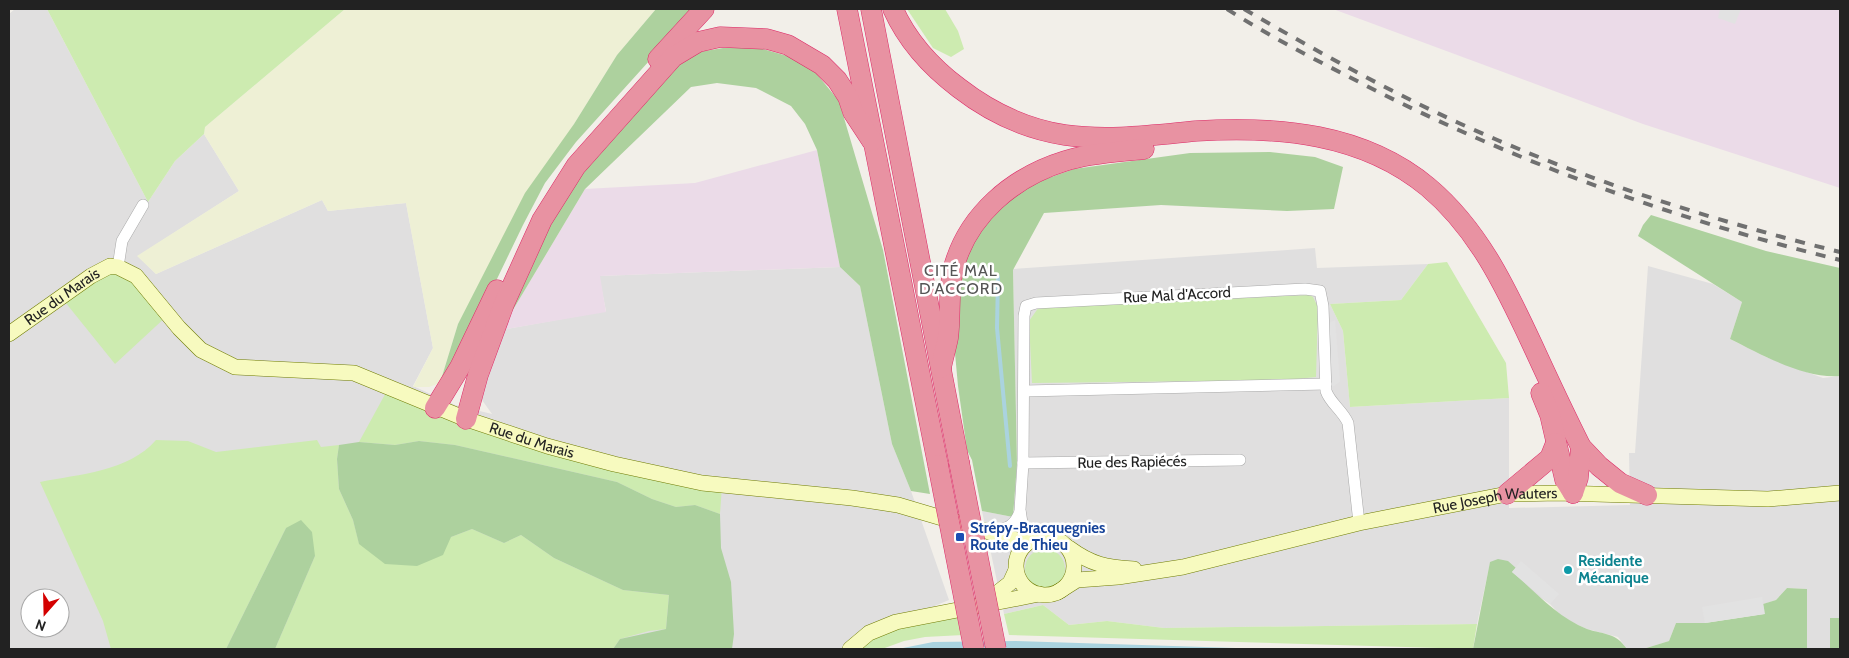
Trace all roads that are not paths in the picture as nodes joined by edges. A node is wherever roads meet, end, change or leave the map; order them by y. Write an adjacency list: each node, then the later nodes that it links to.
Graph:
1 (704, 9): 12 (highway)
2 (847, 9): 5 (highway)
3 (871, 9): 9 (highway)
4 (893, 9): 15 (highway)
5 (872, 141): 13 (highway); 33 (highway, bridge)
6 (143, 205): 7 (street, Rue du Marais)
7 (118, 267): 8 (street, Rue du Marais); 12 (street, Rue du Marais)
8 (9, 334)
9 (941, 368): 14 (highway); 34 (highway, bridge)
10 (1326, 384): 11 (street); 11 (street, Rue Mal d'Accord); 23 (street, Rue Mal d'Accord)
11 (1025, 391): 17 (street, Rue Mal d'Accord)
12 (436, 408): 13 (street, Rue du Marais)
13 (466, 420): 24 (street, Rue du Marais)
14 (1556, 443): 19 (highway); 20 (highway)
15 (1581, 447): 19 (highway); 21 (highway)
16 (1240, 460): 17 (street, Rue des Rapiécés)
17 (1024, 463): 22 (street, Rue Mal d'Accord)
18 (1840, 492): 21 (street, Rue Joseph Wauters)
19 (1573, 493): 20 (street, Rue Joseph Wauters); 21 (street, Rue Joseph Wauters)
20 (1507, 494): 23 (street, Rue Joseph Wauters)
21 (1647, 495)
22 (1020, 510): 24 (street); 25 (street, Rue Mal d'Accord)
23 (1358, 523): 28 (street, Rue Joseph Wauters)
24 (988, 531): 25 (street, Rue du Marais); 27 (street, Rue du Marais)
25 (1031, 541): 26 (street); 27 (street)
26 (1066, 546): 28 (street, Rue Joseph Wauters); 29 (street)
27 (1016, 565): 30 (street); 31 (street)
28 (1157, 571): 29 (street, Rue Joseph Wauters)
29 (1058, 592): 30 (street)
30 (1039, 594): 31 (street)
31 (982, 605): 32 (street)
32 (850, 649)
33 (974, 649)
34 (996, 649)

